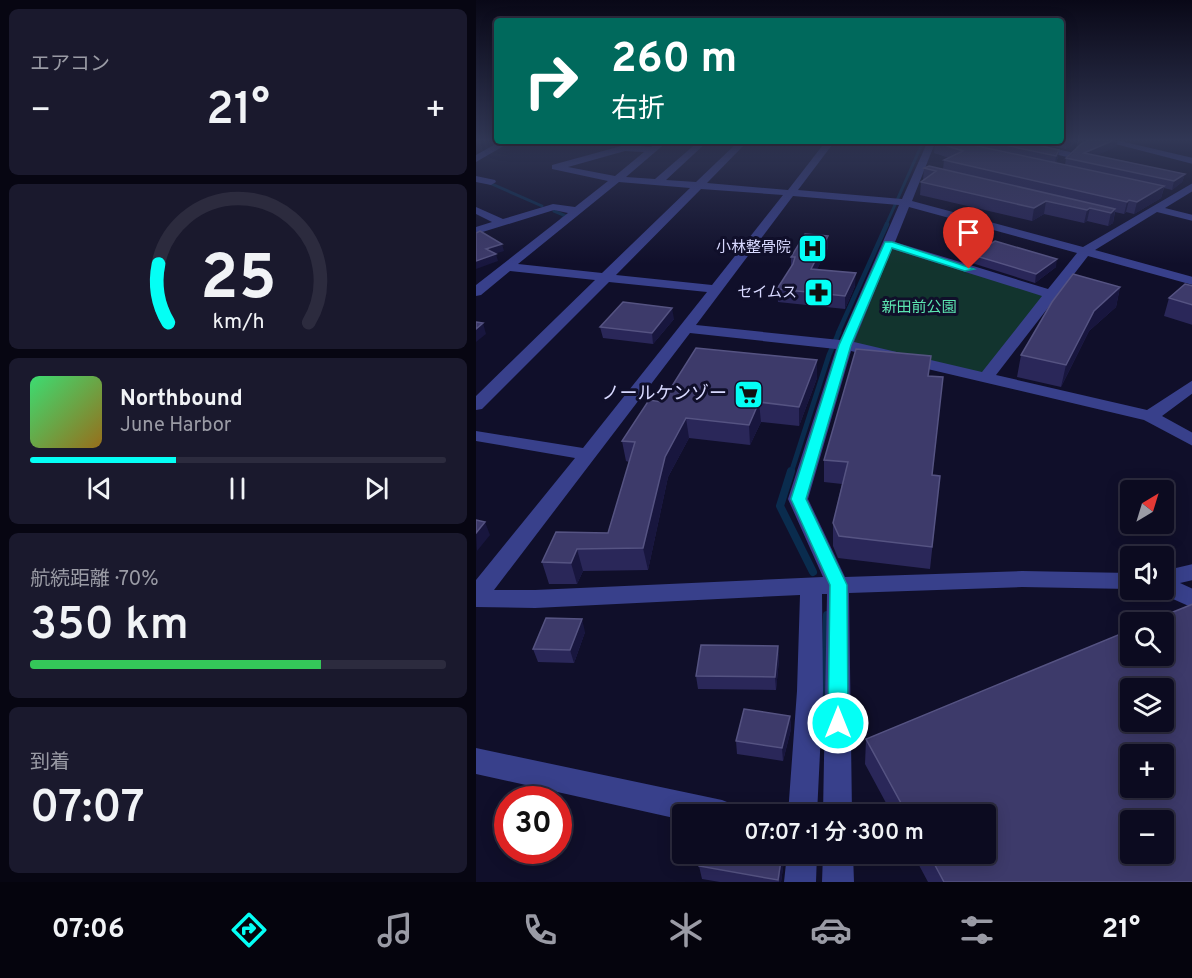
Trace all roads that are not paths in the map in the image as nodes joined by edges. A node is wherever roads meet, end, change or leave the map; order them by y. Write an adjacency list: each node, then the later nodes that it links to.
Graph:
1 (487, 181): 7 (street)
2 (613, 181): 15 (street)
3 (646, 181): 8 (street)
4 (705, 181): 9 (street)
5 (800, 181): 11 (street)
6 (920, 181): 12 (street)
7 (491, 182)
8 (658, 182): 9 (street)
9 (700, 186): 11 (street); 22 (street)
10 (1193, 186): 13 (street)
11 (791, 193): 12 (street); 24 (street)
12 (905, 202): 19 (street); 20 (street)
13 (1156, 208): 16 (street); 20 (street)
14 (476, 210): 17 (street)
15 (577, 211): 17 (street); 21 (street)
16 (1193, 218)
17 (502, 223): 18 (street)
18 (476, 231)
19 (889, 244): 26 (street); 28 (street)
20 (1085, 251): 23 (street); 26 (street)
21 (507, 267): 22 (street); 25 (street)
22 (606, 278): 24 (street); 31 (street)
23 (1193, 281)
24 (715, 289): 27 (street)
25 (476, 292)
26 (1049, 294): 29 (street)
27 (685, 328): 28 (street); 35 (street)
28 (845, 345): 29 (street); 39 (street)
29 (986, 377): 32 (street)
30 (1193, 385): 32 (street)
31 (476, 405)
32 (1150, 416): 34 (street)
33 (476, 436): 35 (street)
34 (1193, 441)
35 (589, 455): 42 (street)
36 (1193, 572): 37 (street)
37 (1174, 576)
38 (1120, 581): 39 (street)
39 (838, 585): 40 (street); 47 (street)
40 (812, 586): 42 (street); 46 (street)
41 (1174, 590): 43 (street)
42 (476, 597)
43 (1193, 599)
44 (476, 760): 45 (street)
45 (676, 804)
46 (804, 804)
47 (838, 804)
48 (801, 864): 50 (street)
49 (838, 864): 51 (street)
50 (800, 882)
51 (838, 882)

